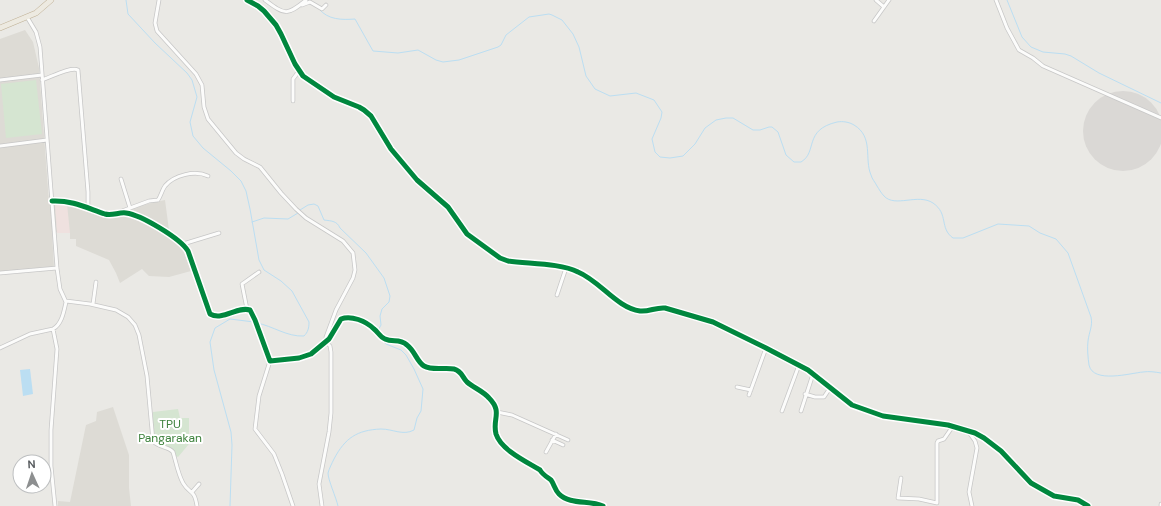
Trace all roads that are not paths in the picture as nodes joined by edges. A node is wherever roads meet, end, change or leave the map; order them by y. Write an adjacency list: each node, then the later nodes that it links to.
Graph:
1 (51, 0): 12 (highway)
2 (159, 0): 41 (street)
3 (248, 0): 15 (street)
4 (265, 0): 9 (street)
5 (306, 0): 9 (street)
6 (876, 0): 11 (street)
7 (889, 0): 11 (street)
8 (996, 0): 20 (street)
9 (301, 5): 10 (street)
10 (326, 5)
11 (884, 7): 13 (street)
12 (27, 17): 14 (highway); 16 (street)
13 (874, 21)
14 (0, 28)
15 (299, 71): 19 (street); 32 (street)
16 (42, 75): 17 (street); 18 (street)
17 (0, 80)
18 (42, 80): 21 (street); 26 (street)
19 (293, 101)
20 (1161, 118)
21 (47, 140): 22 (street); 25 (street)
22 (0, 146)
23 (208, 176): 27 (street)
24 (120, 180): 27 (street)
25 (52, 201): 26 (street); 31 (street)
26 (88, 208): 28 (street)
27 (130, 208): 28 (street)
28 (118, 213): 30 (street)
29 (219, 233): 30 (street)
30 (183, 244): 39 (street)
31 (57, 268): 34 (street); 37 (street)
32 (566, 268): 36 (street); 43 (street)
33 (259, 272): 39 (street)
34 (0, 273)
35 (96, 282): 38 (street)
36 (557, 295)
37 (66, 300): 38 (street); 40 (street)
38 (93, 304): 64 (street)
39 (247, 309): 44 (street)
40 (54, 329): 42 (street); 65 (street)
41 (326, 342): 44 (street); 54 (street); 68 (street)
42 (0, 348)
43 (766, 348): 45 (street); 49 (street)
44 (270, 361): 67 (street)
45 (799, 365): 46 (street); 52 (street)
46 (813, 374): 48 (street); 50 (street)
47 (737, 387): 49 (street)
48 (830, 388): 50 (street); 55 (street)
49 (751, 390): 51 (street)
50 (805, 394): 53 (street)
51 (749, 395)
52 (782, 410)
53 (801, 411)
54 (497, 412): 57 (street); 69 (street)
55 (953, 426): 56 (street); 62 (street)
56 (967, 430): 70 (street); 71 (street)
57 (556, 434): 58 (street); 59 (street)
58 (552, 440): 60 (street); 61 (street)
59 (568, 440)
60 (562, 445)
61 (546, 452)
62 (901, 478)
63 (199, 484): 64 (street)
64 (192, 492): 66 (street)
65 (55, 506)
66 (197, 506)
67 (292, 506)
68 (322, 506)
69 (603, 506)
70 (972, 506)
71 (1088, 506)

